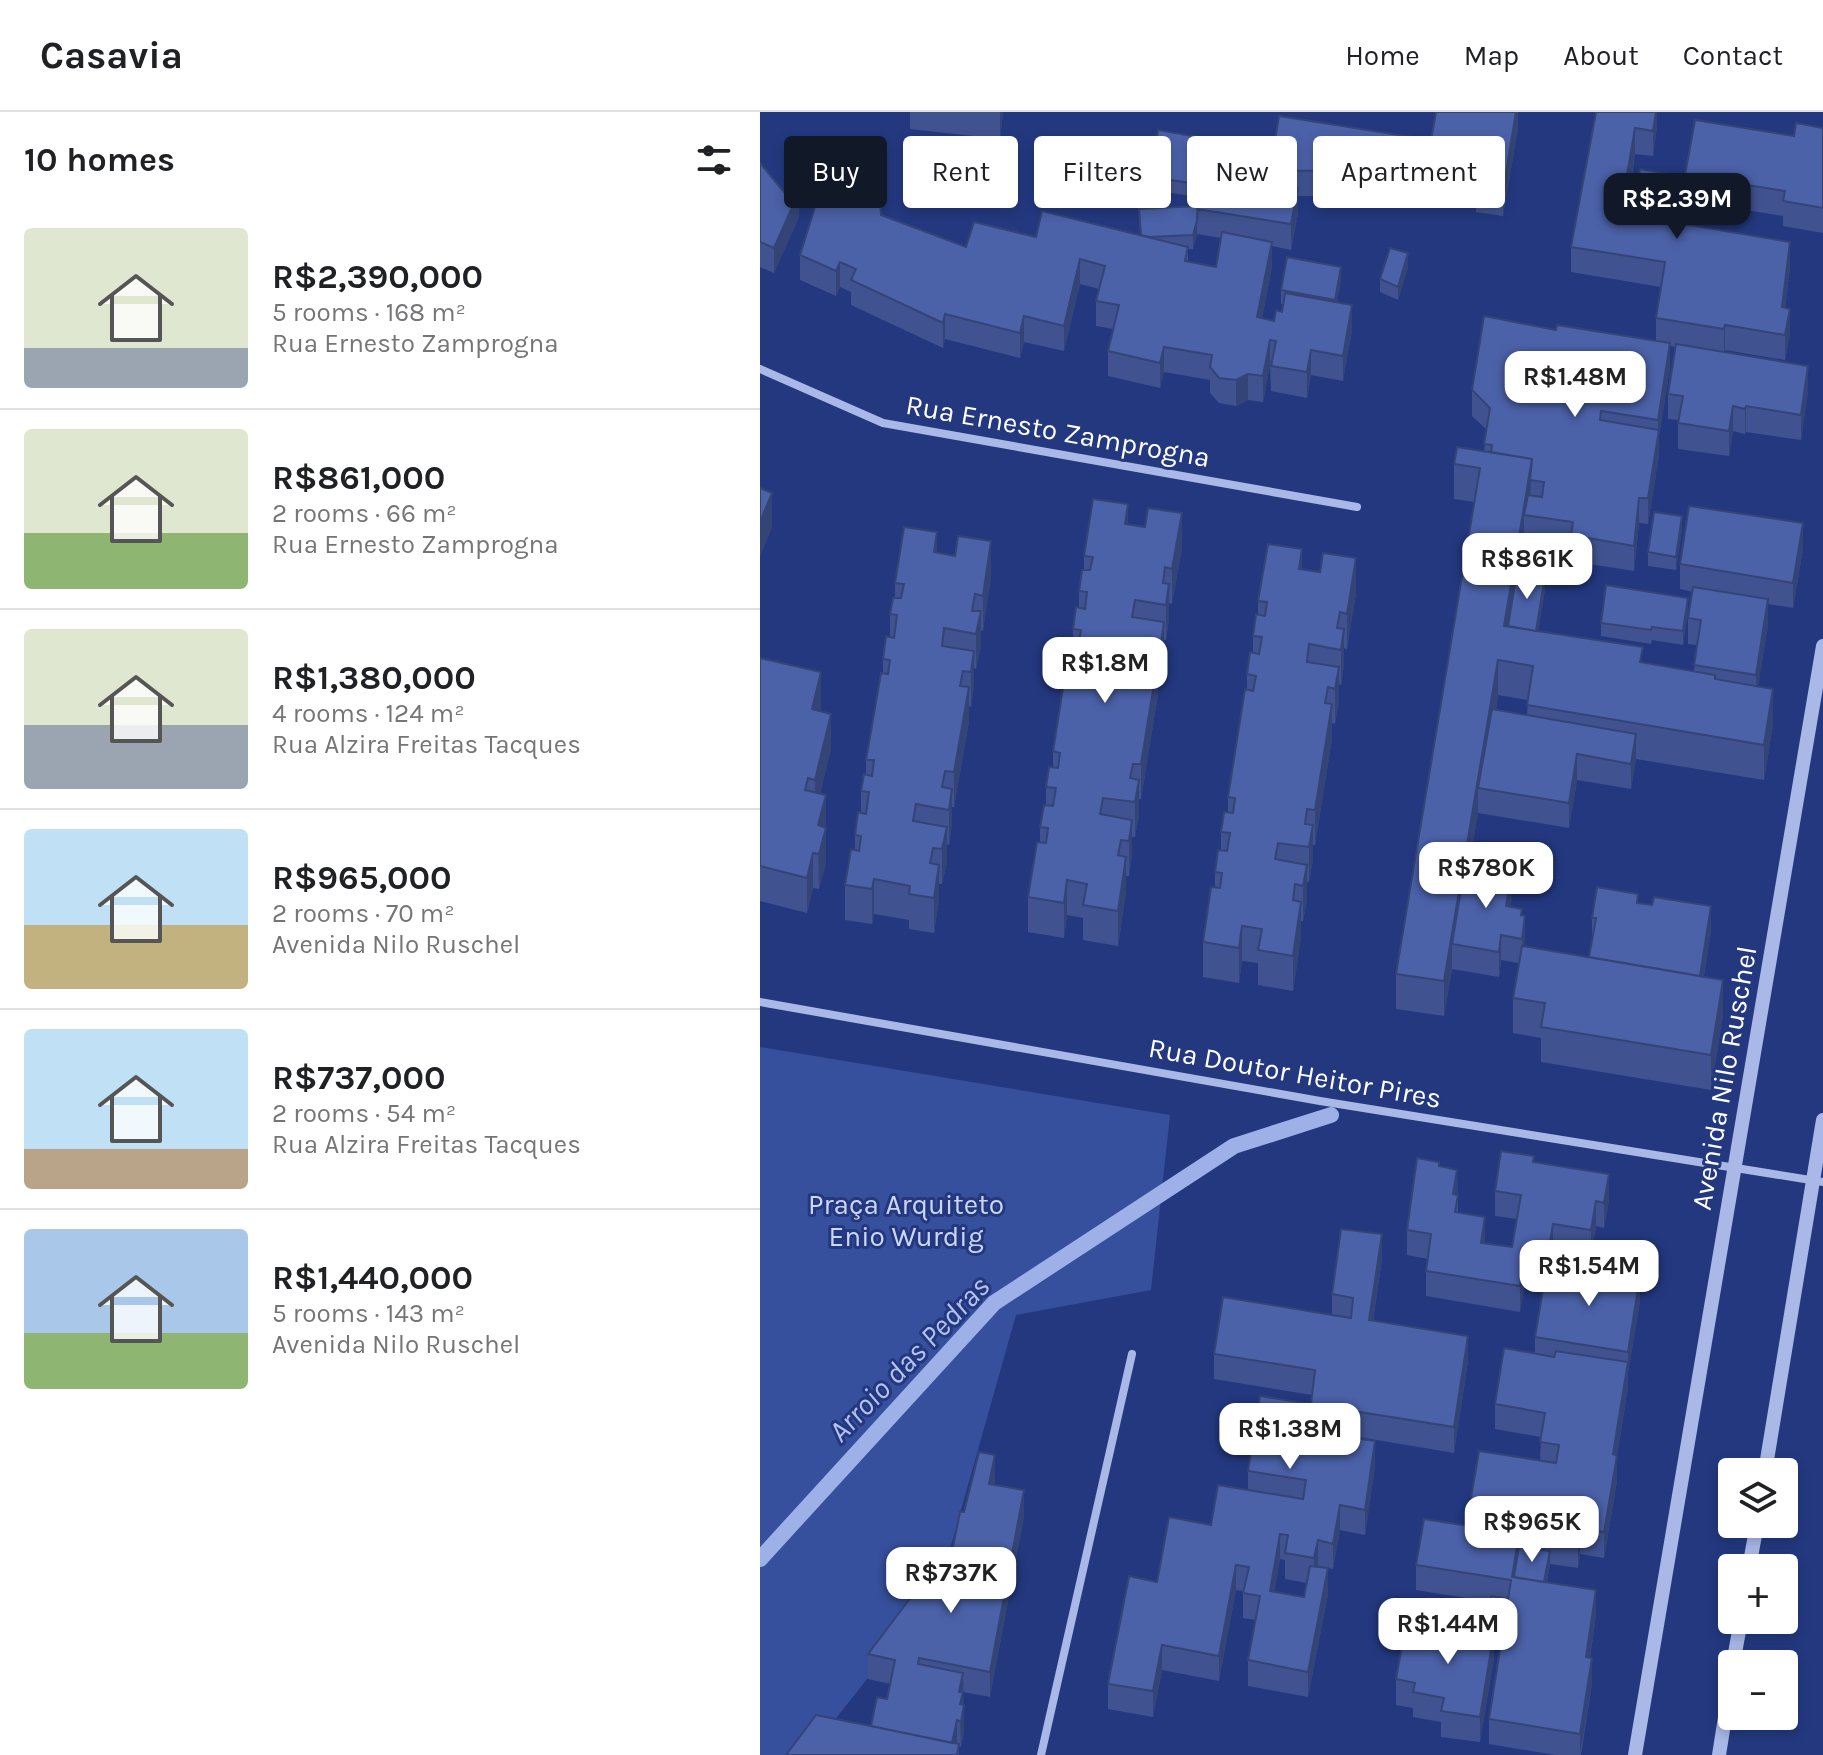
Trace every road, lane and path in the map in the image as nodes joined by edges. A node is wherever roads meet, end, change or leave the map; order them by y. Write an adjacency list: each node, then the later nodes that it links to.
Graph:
1 (760, 369): 2 (street, Rua Ernesto Zamprogna)
2 (1357, 507)
3 (1823, 646): 6 (street, Avenida Nilo Ruschel)
4 (760, 1002): 6 (street, Rua Doutor Heitor Pires)
5 (1823, 1120): 7 (street)
6 (1735, 1167): 7 (street, Rua Doutor Heitor Pires); 13 (street, Avenida Nilo Ruschel)
7 (1818, 1181): 9 (street)
8 (1132, 1354): 11 (street)
9 (1768, 1458)
10 (1723, 1730): 14 (street)
11 (1041, 1754): 12 (street)
12 (1053, 1755)
13 (1635, 1755)
14 (1719, 1755)

